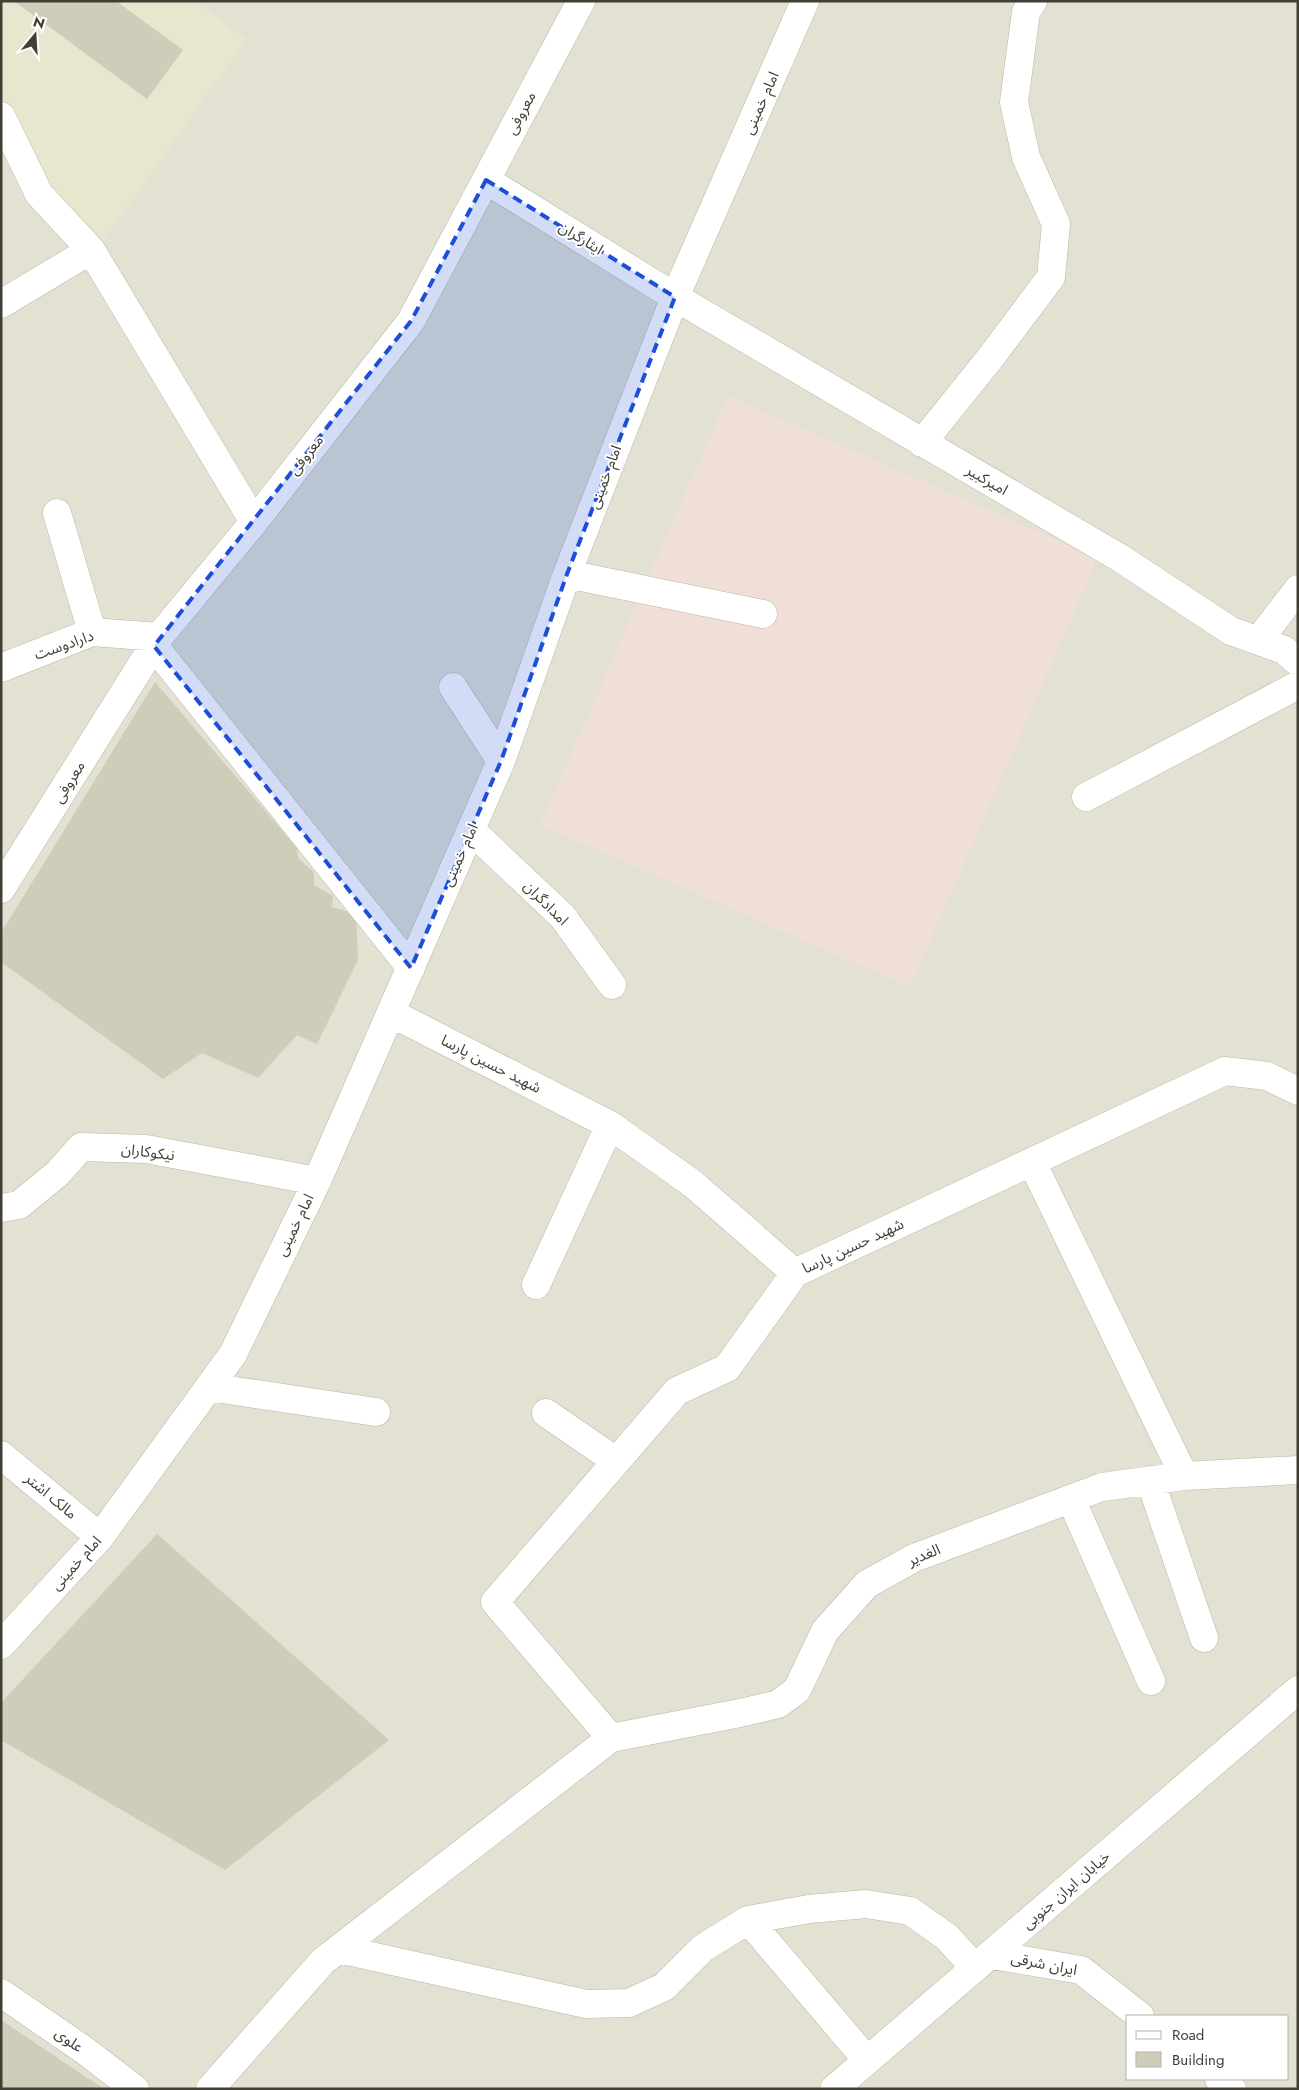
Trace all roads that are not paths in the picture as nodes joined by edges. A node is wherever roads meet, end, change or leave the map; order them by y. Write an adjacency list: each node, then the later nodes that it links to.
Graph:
1 (805, 1): 7 (street, امام خمینی)
2 (1033, 1): 9 (street)
3 (575, 4): 5 (street, معروفی)
4 (1, 116): 6 (street)
5 (486, 180): 7 (street, ایثارگران); 11 (street, معروفی)
6 (91, 250): 8 (street); 11 (street)
7 (675, 297): 9 (street, امیرکبیر); 12 (street, امام خمینی)
8 (1, 304)
9 (922, 443): 17 (street, امیرکبیر)
10 (57, 513): 15 (street)
11 (254, 522): 16 (street, معروفی)
12 (567, 574): 14 (street); 22 (street, امام خمینی)
13 (1298, 588): 17 (street)
14 (763, 614)
15 (92, 632): 16 (street, دارادوست); 19 (street, دارادوست)
16 (157, 641): 25 (street, معروفی); 26 (street)
17 (1258, 641): 18 (street, امیرکبیر)
18 (1298, 662)
19 (1, 668)
20 (1298, 684): 23 (street)
21 (453, 687): 22 (street)
22 (501, 761): 24 (street, امام خمینی)
23 (1086, 797)
24 (471, 830): 26 (street, امام خمینی); 27 (street, امدادگران)
25 (1, 889)
26 (411, 968): 28 (street, امام خمینی)
27 (612, 985)
28 (390, 1013): 30 (street, شهید حسین پارسا); 32 (street, امام خمینی)
29 (1298, 1091): 31 (street, شهید حسین پارسا)
30 (610, 1125): 34 (street, شهید حسین پارسا); 35 (street)
31 (1032, 1162): 34 (street, شهید حسین پارسا); 42 (street)
32 (316, 1181): 33 (street, نیکوکاران); 36 (street, امام خمینی)
33 (1, 1208)
34 (795, 1273): 40 (street)
35 (536, 1284)
36 (209, 1387): 37 (street); 45 (street, امام خمینی)
37 (376, 1412)
38 (546, 1413): 40 (street)
39 (1, 1455): 45 (street, مالک اشتر)
40 (616, 1461): 50 (street)
41 (1297, 1473): 42 (street, الغدیر)
42 (1184, 1476): 43 (street, الغدیر)
43 (1150, 1480): 44 (street, الغدیر); 46 (street)
44 (1071, 1498): 48 (street); 50 (street, الغدیر)
45 (100, 1537): 47 (street, امام خمینی)
46 (1204, 1638)
47 (1, 1645)
48 (1152, 1681)
49 (1298, 1690): 53 (street, خیابان ایران جنوبی)
50 (611, 1738): 52 (street)
51 (748, 1920): 52 (street); 53 (street); 56 (street)
52 (339, 1949): 59 (street)
53 (984, 1961): 55 (street, ایران شرقی); 56 (street, خیابان ایران جنوبی)
54 (1, 1993): 58 (street, علوی)
55 (1139, 2015)
56 (866, 2060): 60 (street, خیابان ایران جنوبی)
57 (1220, 2080): 61 (street)
58 (135, 2089)
59 (210, 2089)
60 (834, 2089)
61 (1232, 2089)

